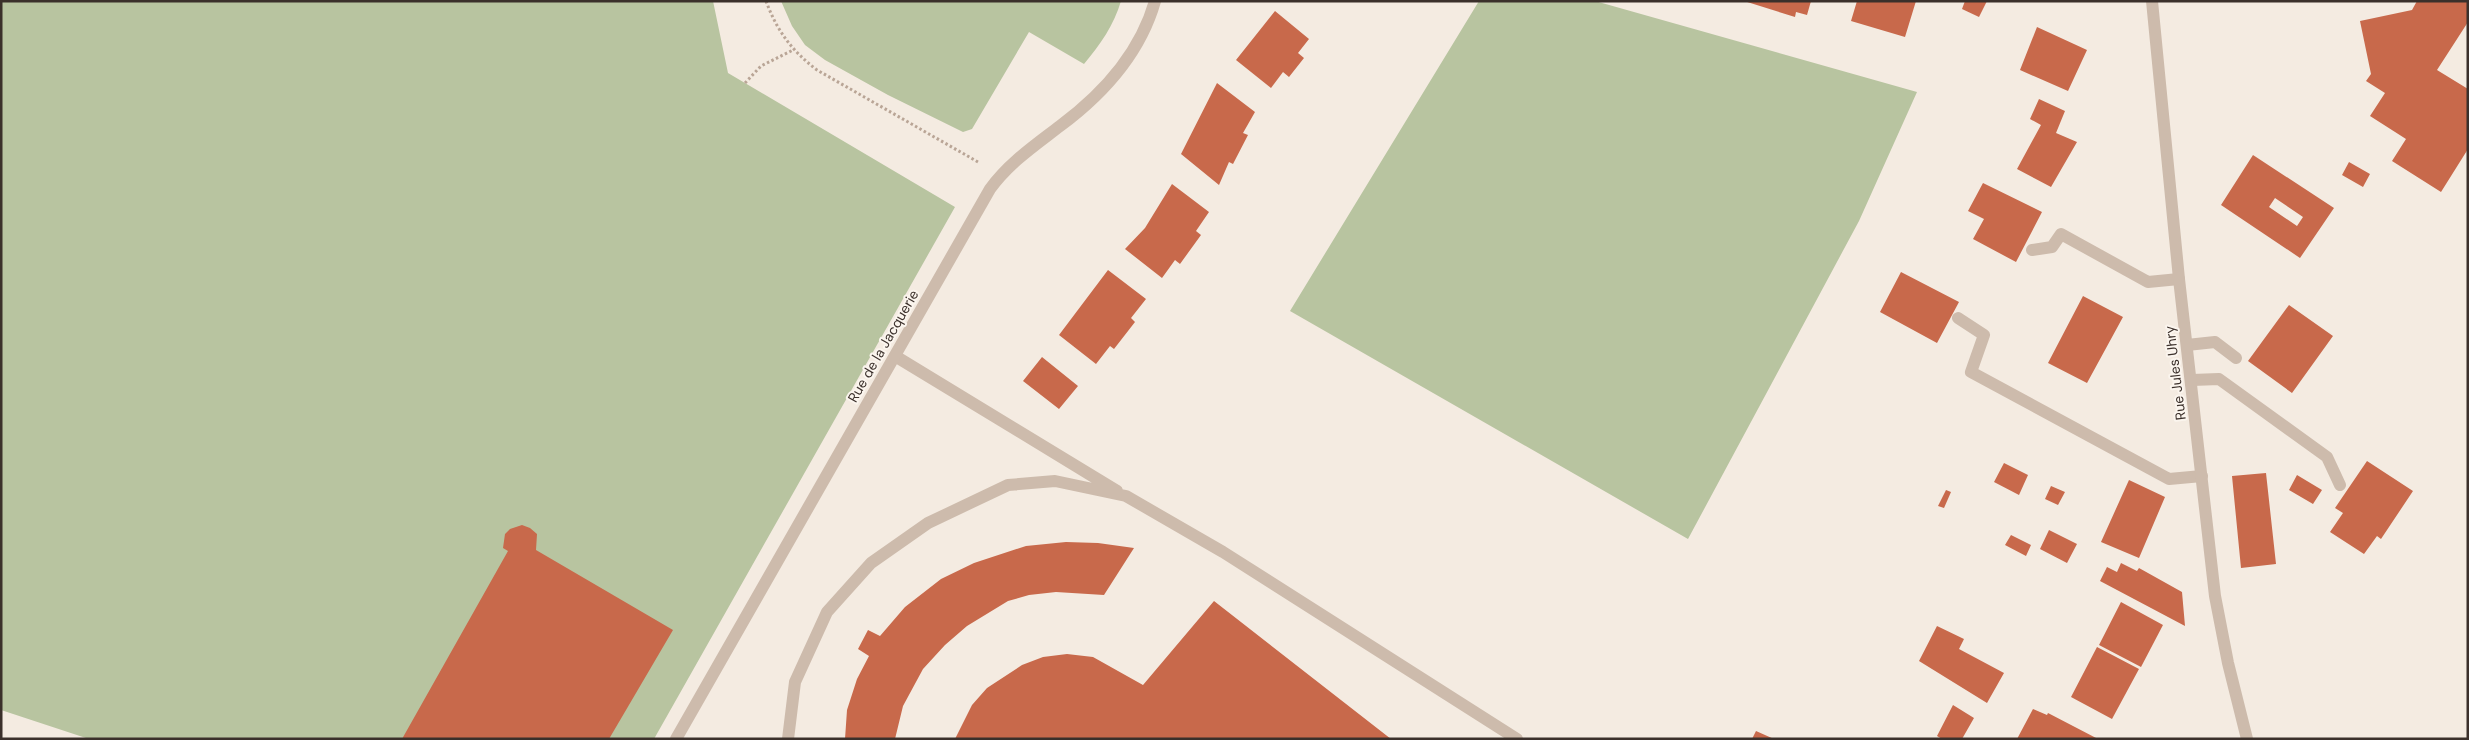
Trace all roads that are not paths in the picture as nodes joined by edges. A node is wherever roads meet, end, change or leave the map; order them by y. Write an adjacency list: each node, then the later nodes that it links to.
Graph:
1 (1155, 1): 7 (street, Rue de la Jacquerie)
2 (2152, 1): 4 (street, Rue Jules Uhry)
3 (2032, 250): 4 (street)
4 (2179, 279): 6 (street, Rue Jules Uhry)
5 (1958, 318): 10 (street)
6 (2187, 345): 8 (street); 9 (street, Rue Jules Uhry)
7 (895, 356): 12 (street); 13 (street, Rue de la Jacquerie)
8 (2236, 358)
9 (2192, 380): 10 (street, Rue Jules Uhry); 11 (street)
10 (2202, 476): 16 (street, Rue Jules Uhry)
11 (2340, 485)
12 (1126, 496): 14 (street); 15 (street)
13 (676, 739)
14 (788, 739)
15 (1517, 739)
16 (2247, 739)

